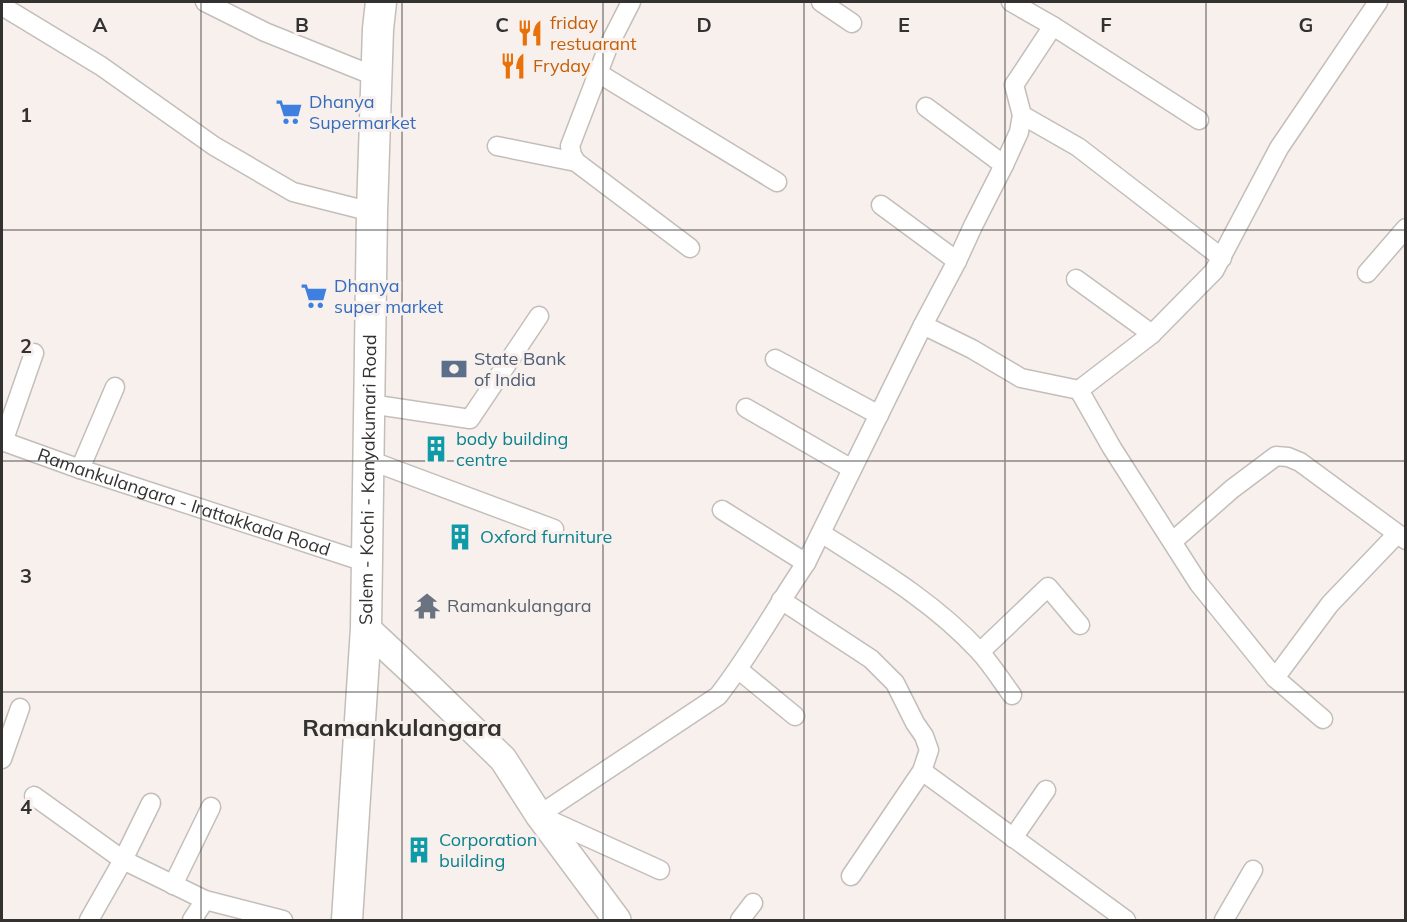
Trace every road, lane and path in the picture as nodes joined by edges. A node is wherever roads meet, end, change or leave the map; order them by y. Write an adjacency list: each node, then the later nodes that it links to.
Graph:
1 (205, 2): 11 (street)
2 (381, 2): 11 (main road, Salem - Kochi - Kanyakumari Road)
3 (631, 2): 10 (street)
4 (821, 2): 8 (street)
5 (1011, 2): 9 (street)
6 (1378, 2): 23 (street)
7 (2, 6): 20 (street)
8 (852, 22)
9 (1053, 26): 13 (street); 14 (street)
10 (598, 73): 16 (street); 18 (street)
11 (377, 77): 20 (main road, Salem - Kochi - Kanyakumari Road)
12 (926, 107): 17 (street)
13 (1022, 115): 17 (street); 23 (street)
14 (1199, 120)
15 (497, 146): 16 (street)
16 (576, 162): 22 (street)
17 (1004, 165): 24 (street)
18 (777, 182)
19 (881, 205): 24 (street)
20 (372, 212): 34 (main road, Salem - Kochi - Kanyakumari Road)
21 (1406, 228): 25 (street)
22 (690, 248)
23 (1222, 258): 29 (street)
24 (957, 261): 28 (street)
25 (1366, 273)
26 (1076, 279): 29 (street)
27 (539, 316): 34 (street)
28 (923, 325): 33 (street); 36 (street)
29 (1152, 334): 33 (street)
30 (34, 353): 37 (street)
31 (775, 359): 36 (street)
32 (115, 387): 39 (street)
33 (1079, 390): 45 (street)
34 (370, 404): 38 (main road, Salem - Kochi - Kanyakumari Road)
35 (746, 408): 40 (street)
36 (879, 415): 40 (street)
37 (2, 441): 39 (street, Ramankulangara - Irattakkada Road)
38 (369, 460): 42 (street); 46 (main road, Salem - Kochi - Kanyakumari Road)
39 (80, 469): 46 (street, Ramankulangara - Irattakkada Road)
40 (852, 469): 43 (street)
41 (722, 510): 47 (street)
42 (554, 529)
43 (821, 533): 47 (street); 51 (street)
44 (1401, 537): 45 (street); 53 (street)
45 (1173, 541): 53 (street)
46 (368, 563): 50 (main road, Salem - Kochi - Kanyakumari Road)
47 (806, 563): 48 (street)
48 (781, 600): 52 (street); 59 (street)
49 (1080, 625): 51 (street)
50 (366, 628): 64 (main road); 76 (main road, Salem - Kochi - Kanyakumari Road)
51 (980, 652): 54 (street)
52 (739, 669): 56 (street); 64 (street)
53 (1275, 678): 57 (street)
54 (1012, 695)
55 (20, 708): 58 (street)
56 (795, 716)
57 (1323, 719)
58 (2, 759)
59 (922, 771): 65 (street); 69 (street)
60 (1046, 790): 65 (street)
61 (34, 796): 66 (street)
62 (151, 803): 66 (street)
63 (211, 807): 70 (street)
64 (538, 815): 67 (street); 77 (main road)
65 (1013, 838): 79 (street)
66 (123, 860): 70 (street); 73 (street)
67 (660, 870)
68 (1253, 870): 80 (street)
69 (851, 876)
70 (173, 885): 71 (street)
71 (205, 900): 74 (street); 75 (street)
72 (753, 903): 78 (street)
73 (89, 921)
74 (192, 921)
75 (283, 921)
76 (347, 921)
77 (616, 921)
78 (740, 921)
79 (1126, 921)
80 (1224, 921)

